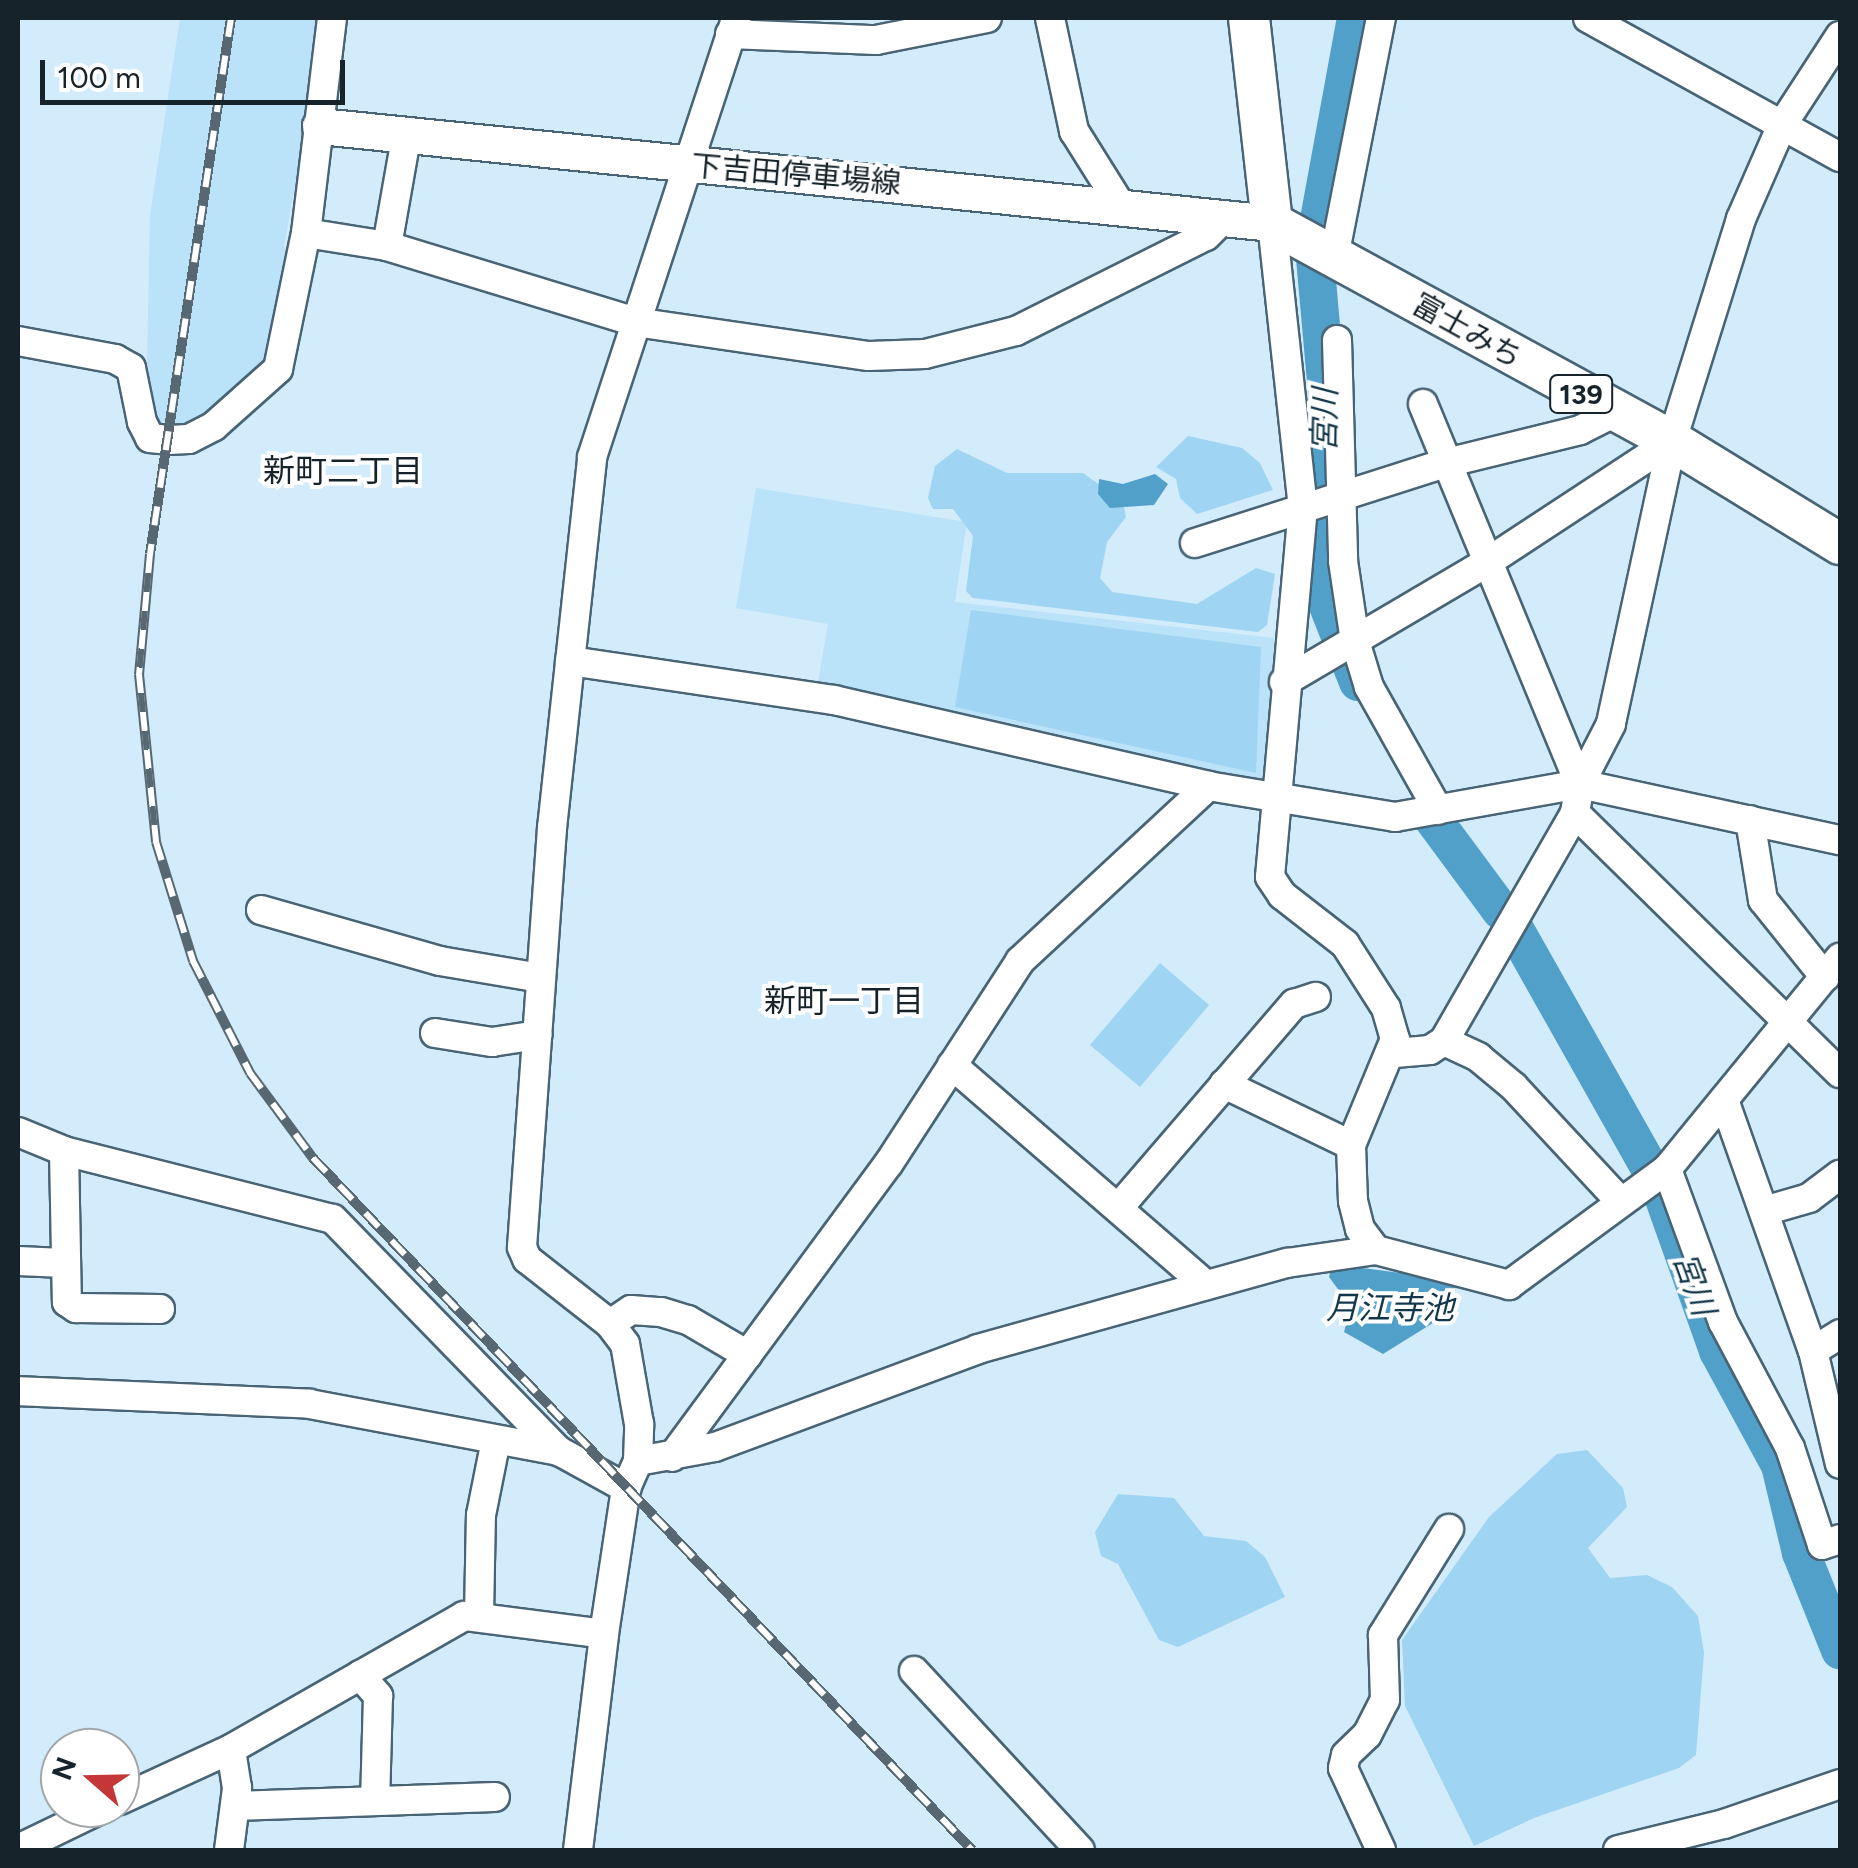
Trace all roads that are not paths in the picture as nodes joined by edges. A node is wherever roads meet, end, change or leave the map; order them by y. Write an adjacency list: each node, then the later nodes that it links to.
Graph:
1 (332, 18): 10 (street)
2 (1050, 18): 14 (street)
3 (1249, 18): 16 (highway)
4 (1381, 18): 19 (street)
5 (1588, 18): 9 (street)
6 (969, 20): 7 (street)
7 (733, 26): 13 (street)
8 (1840, 36): 9 (street)
9 (1782, 124): 12 (street); 25 (street)
10 (320, 126): 11 (main road, 下吉田停車場線); 17 (street)
11 (406, 138): 13 (main road, 下吉田停車場線); 18 (street)
12 (1840, 157)
13 (686, 164): 14 (main road, 下吉田停車場線); 20 (street)
14 (1121, 206): 15 (main road, 下吉田停車場線)
15 (1222, 220): 16 (main road, 下吉田停車場線); 20 (street)
16 (1281, 228): 19 (highway, 富士みち / 139); 28 (street)
17 (306, 233): 18 (street); 22 (street)
18 (387, 246): 20 (street)
19 (1331, 255): 24 (highway, 富士みち / 139)
20 (635, 322): 33 (street)
21 (1337, 340): 27 (street)
22 (18, 341)
23 (1423, 404): 26 (street)
24 (1616, 412): 25 (highway, 富士みち / 139); 26 (street)
25 (1672, 441): 29 (highway, 富士みち / 139); 31 (street); 35 (street)
26 (1446, 462): 27 (street); 31 (street)
27 (1340, 495): 28 (street); 32 (street)
28 (1303, 507): 30 (street); 34 (street)
29 (1837, 534)
30 (1196, 543)
31 (1486, 563): 32 (street); 35 (street)
32 (1355, 640): 34 (street); 38 (street)
33 (570, 661): 36 (street); 44 (street)
34 (1284, 682): 37 (street)
35 (1580, 784): 38 (street); 39 (street); 40 (street)
36 (1208, 786): 37 (street); 51 (street)
37 (1274, 798): 38 (street); 50 (street)
38 (1438, 810)
39 (1575, 813): 46 (street); 49 (street)
40 (1750, 820): 41 (street); 43 (street)
41 (1840, 840)
42 (262, 910): 44 (street)
43 (1833, 967): 46 (street)
44 (541, 978): 48 (street)
45 (1316, 997): 53 (street)
46 (1786, 1021): 52 (street); 54 (street)
47 (435, 1033): 48 (street)
48 (537, 1035): 68 (street)
49 (1444, 1041): 50 (street); 60 (street)
50 (1395, 1053): 56 (street)
51 (952, 1065): 61 (street); 71 (street)
52 (1840, 1073)
53 (1224, 1084): 56 (street); 61 (street)
54 (1724, 1100): 58 (street); 62 (street)
55 (18, 1132): 57 (street)
56 (1351, 1145): 63 (street)
57 (64, 1151): 65 (street); 74 (street)
58 (1665, 1170): 60 (street); 80 (street)
59 (1840, 1175): 62 (street)
60 (1629, 1196): 63 (street)
61 (1120, 1206): 66 (street)
62 (1764, 1210): 70 (street)
63 (1376, 1250): 66 (street)
64 (18, 1261): 65 (street)
65 (64, 1263): 67 (street)
66 (1206, 1285): 75 (street)
67 (160, 1308)
68 (610, 1324): 71 (street); 76 (street)
69 (1840, 1334): 70 (street)
70 (1813, 1351): 77 (street)
71 (748, 1355): 75 (street)
72 (18, 1390): 73 (street)
73 (496, 1440): 74 (street); 81 (street)
74 (559, 1451): 78 (street)
75 (672, 1458): 76 (street)
76 (638, 1461): 78 (street)
77 (1840, 1464)
78 (626, 1488): 82 (street)
79 (1448, 1529): 96 (street)
80 (1840, 1539)
81 (479, 1616): 82 (street); 84 (street)
82 (604, 1634): 94 (street)
83 (914, 1671): 95 (street)
84 (360, 1676): 85 (street); 89 (street)
85 (231, 1749): 87 (street); 90 (street)
86 (1840, 1784): 97 (street)
87 (140, 1791)
88 (495, 1797): 89 (street)
89 (376, 1801): 90 (street)
90 (235, 1806): 93 (street)
91 (67, 1837): 92 (street)
92 (18, 1848)
93 (228, 1850)
94 (578, 1850)
95 (1080, 1850)
96 (1381, 1850)
97 (1618, 1850)

